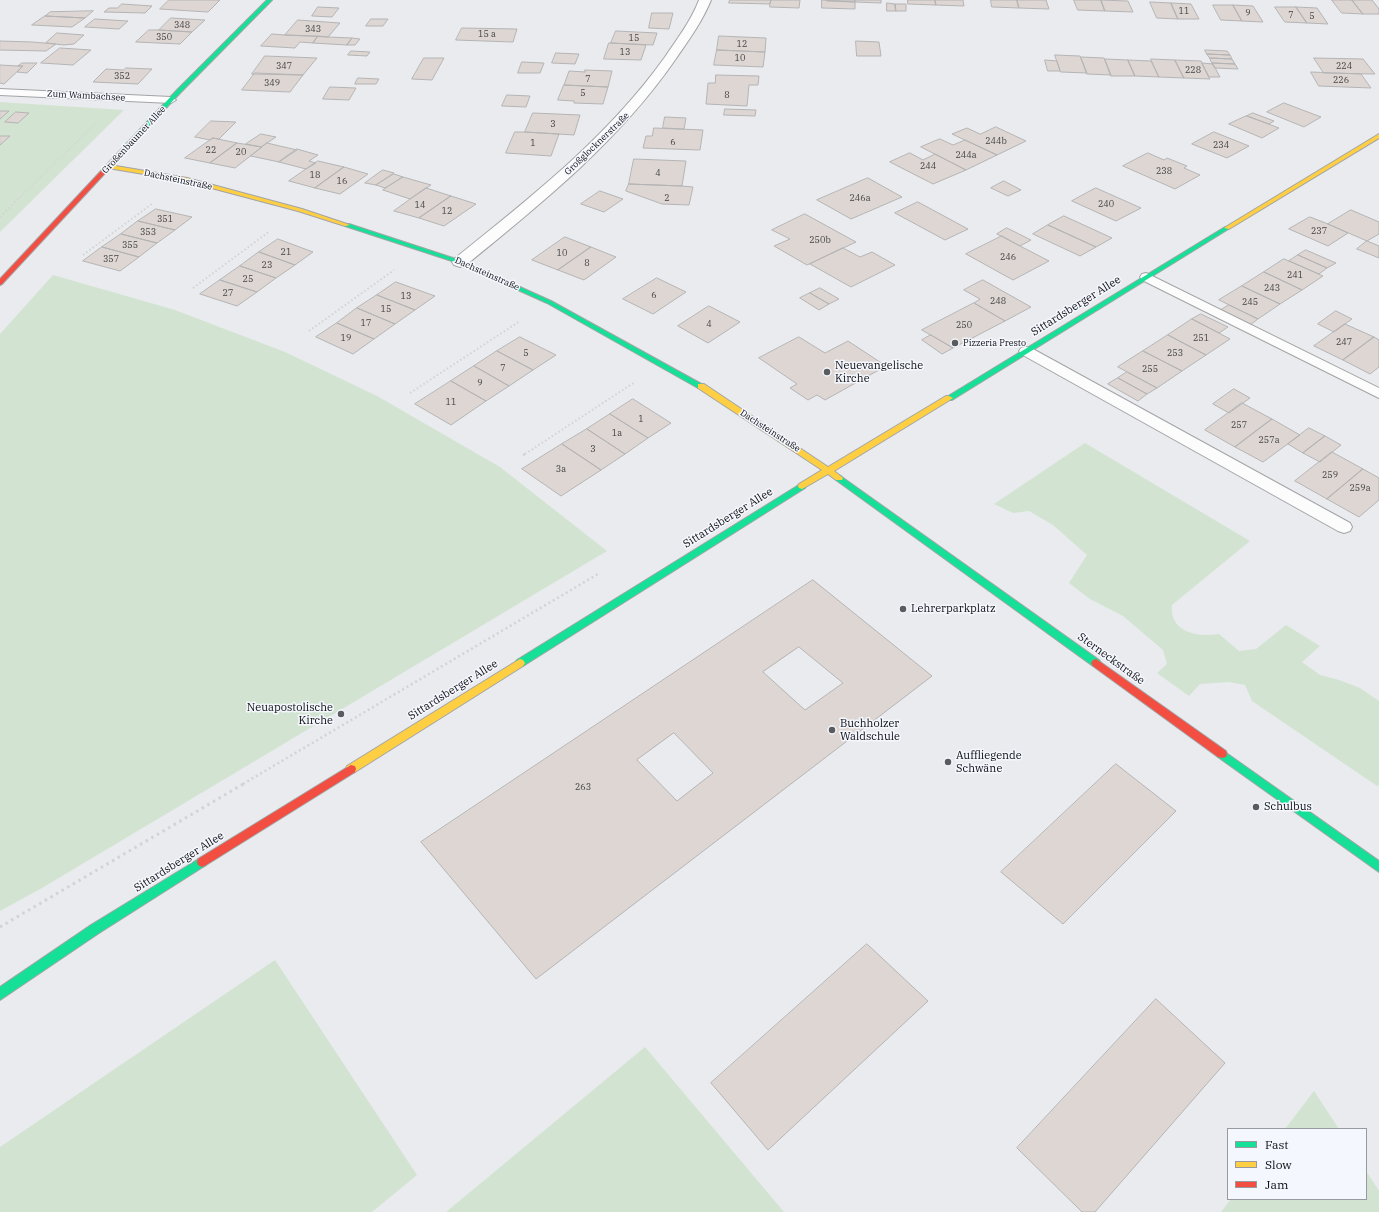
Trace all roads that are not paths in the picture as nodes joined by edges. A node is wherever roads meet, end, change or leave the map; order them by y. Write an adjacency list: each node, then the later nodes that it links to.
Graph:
1 (270, 0): 4 (main road, Großenbaumer Allee)
2 (705, 0): 7 (street, Großglocknerstraße)
3 (0, 92): 4 (lane, Zum Wambachsee)
4 (171, 100): 6 (main road, Großenbaumer Allee)
5 (1379, 136): 8 (main road, Sittardsberger Allee)
6 (110, 167): 7 (main road, Dachsteinstraße); 9 (main road, Großenbaumer Allee)
7 (460, 262): 12 (main road, Dachsteinstraße)
8 (1146, 277): 10 (main road, Sittardsberger Allee); 11 (lane)
9 (0, 284)
10 (1026, 352): 12 (main road, Sittardsberger Allee); 13 (lane)
11 (1379, 394)
12 (828, 470): 14 (main road, Sterneckstraße); 15 (main road, Sittardsberger Allee)
13 (1344, 527)
14 (1379, 867)
15 (95, 929): 16 (main road, Sittardsberger Allee); 17 (main road, Sittardsberger Allee)
16 (20, 969)
17 (0, 994)

